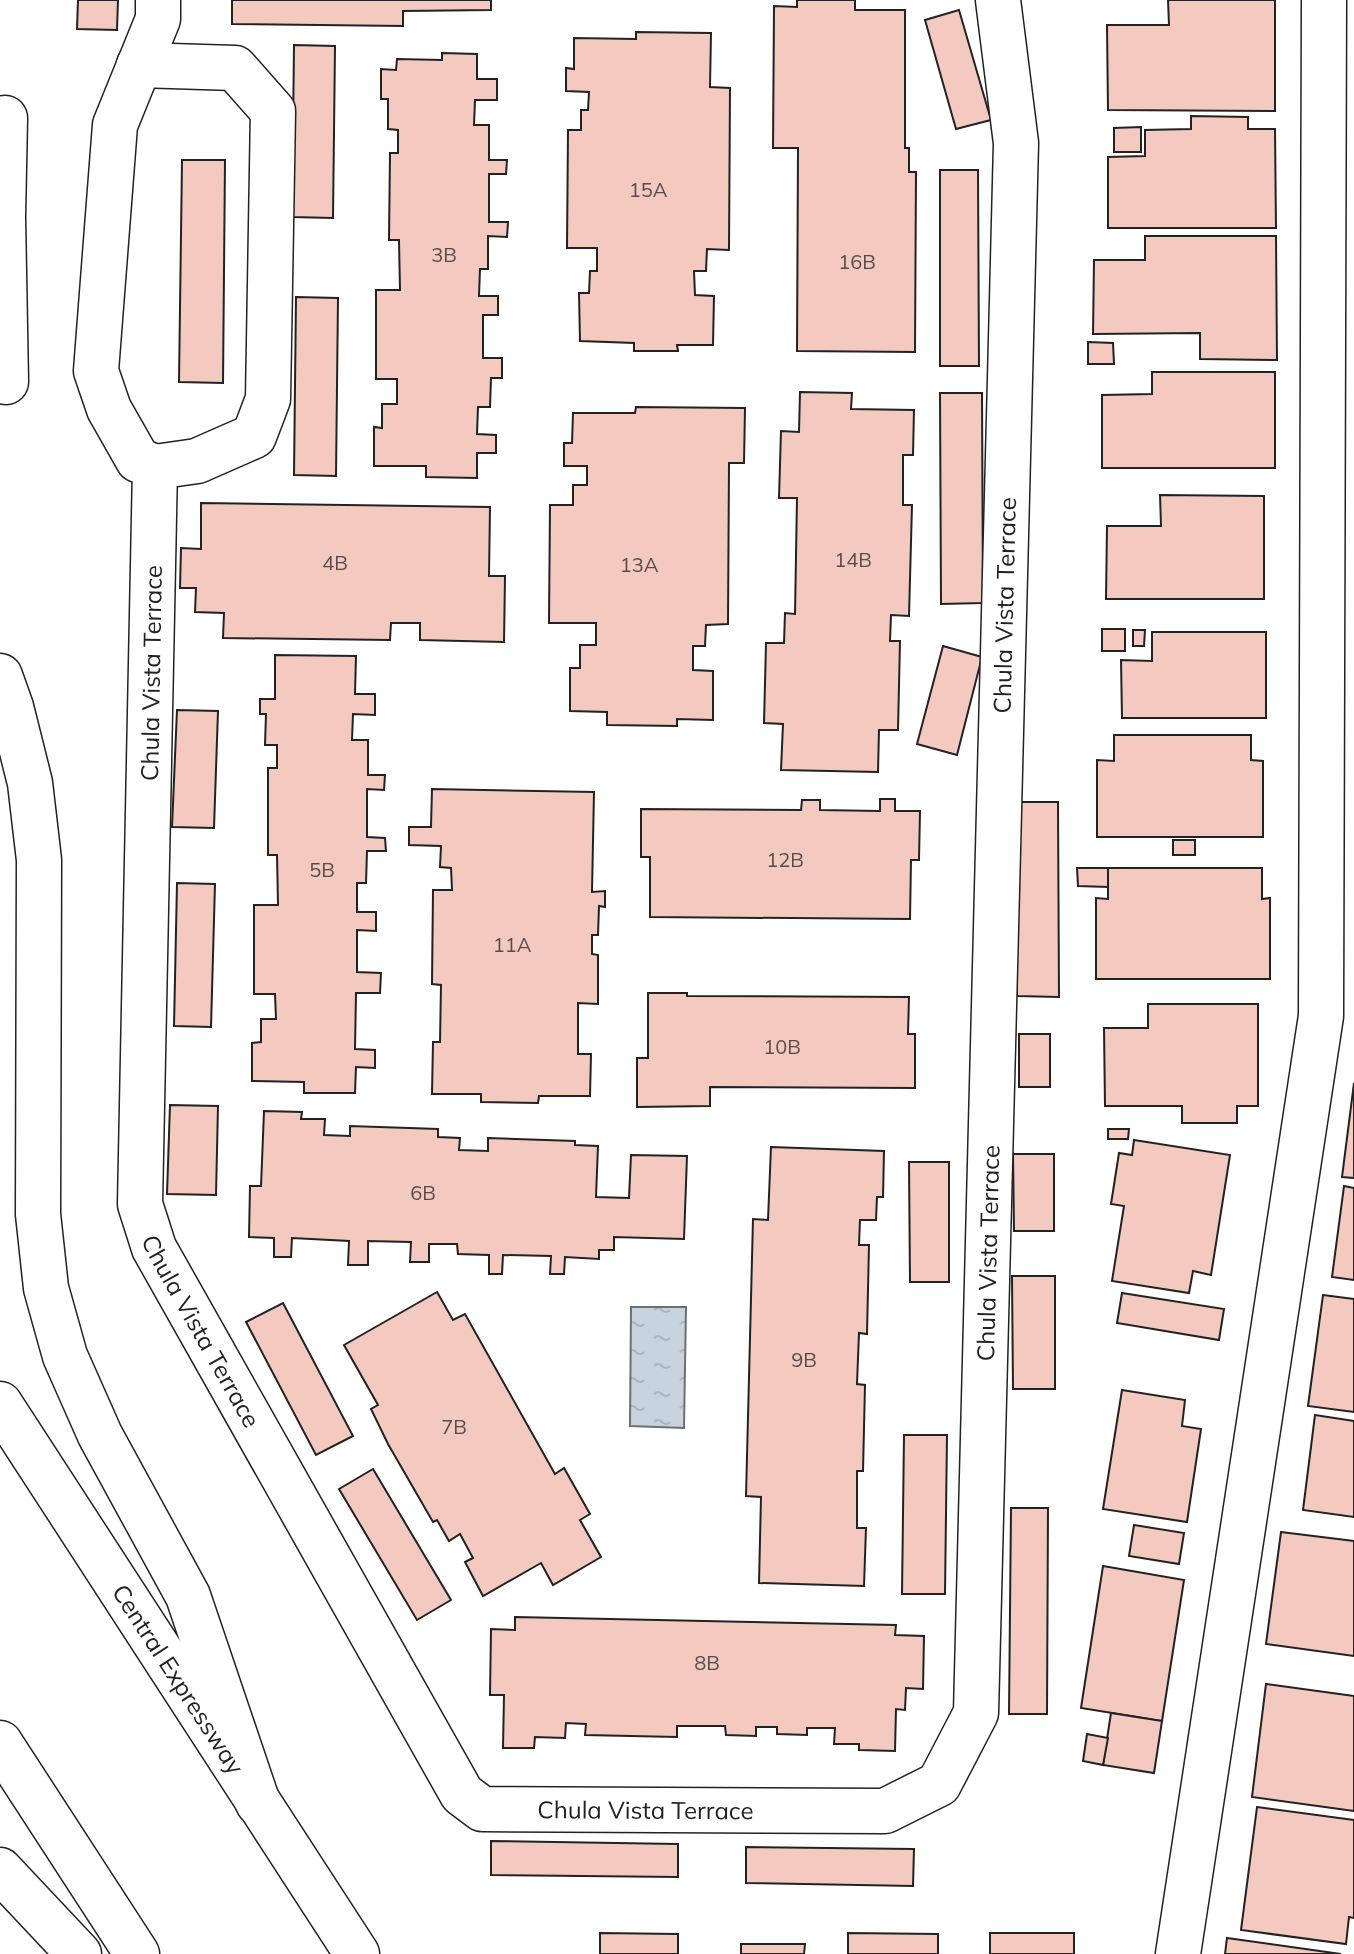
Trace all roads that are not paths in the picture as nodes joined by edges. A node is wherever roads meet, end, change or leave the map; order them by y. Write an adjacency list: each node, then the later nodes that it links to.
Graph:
1 (158, 0): 4 (main road)
2 (998, 0): 8 (main road, Chula Vista Terrace)
3 (1324, 0): 10 (main road)
4 (139, 65): 8 (main road); 8 (main road)
5 (5, 118): 6 (main road)
6 (2, 217): 7 (main road)
7 (6, 382)
8 (155, 467)
9 (0, 676): 13 (main road)
10 (1337, 1019): 18 (main road)
11 (0, 1404): 13 (main road, Central Expressway)
12 (0, 1743): 16 (main road)
13 (258, 1803): 17 (main road, Central Expressway)
14 (0, 1870): 15 (main road)
15 (79, 1954)
16 (137, 1954)
17 (357, 1954)
18 (1178, 1954)

